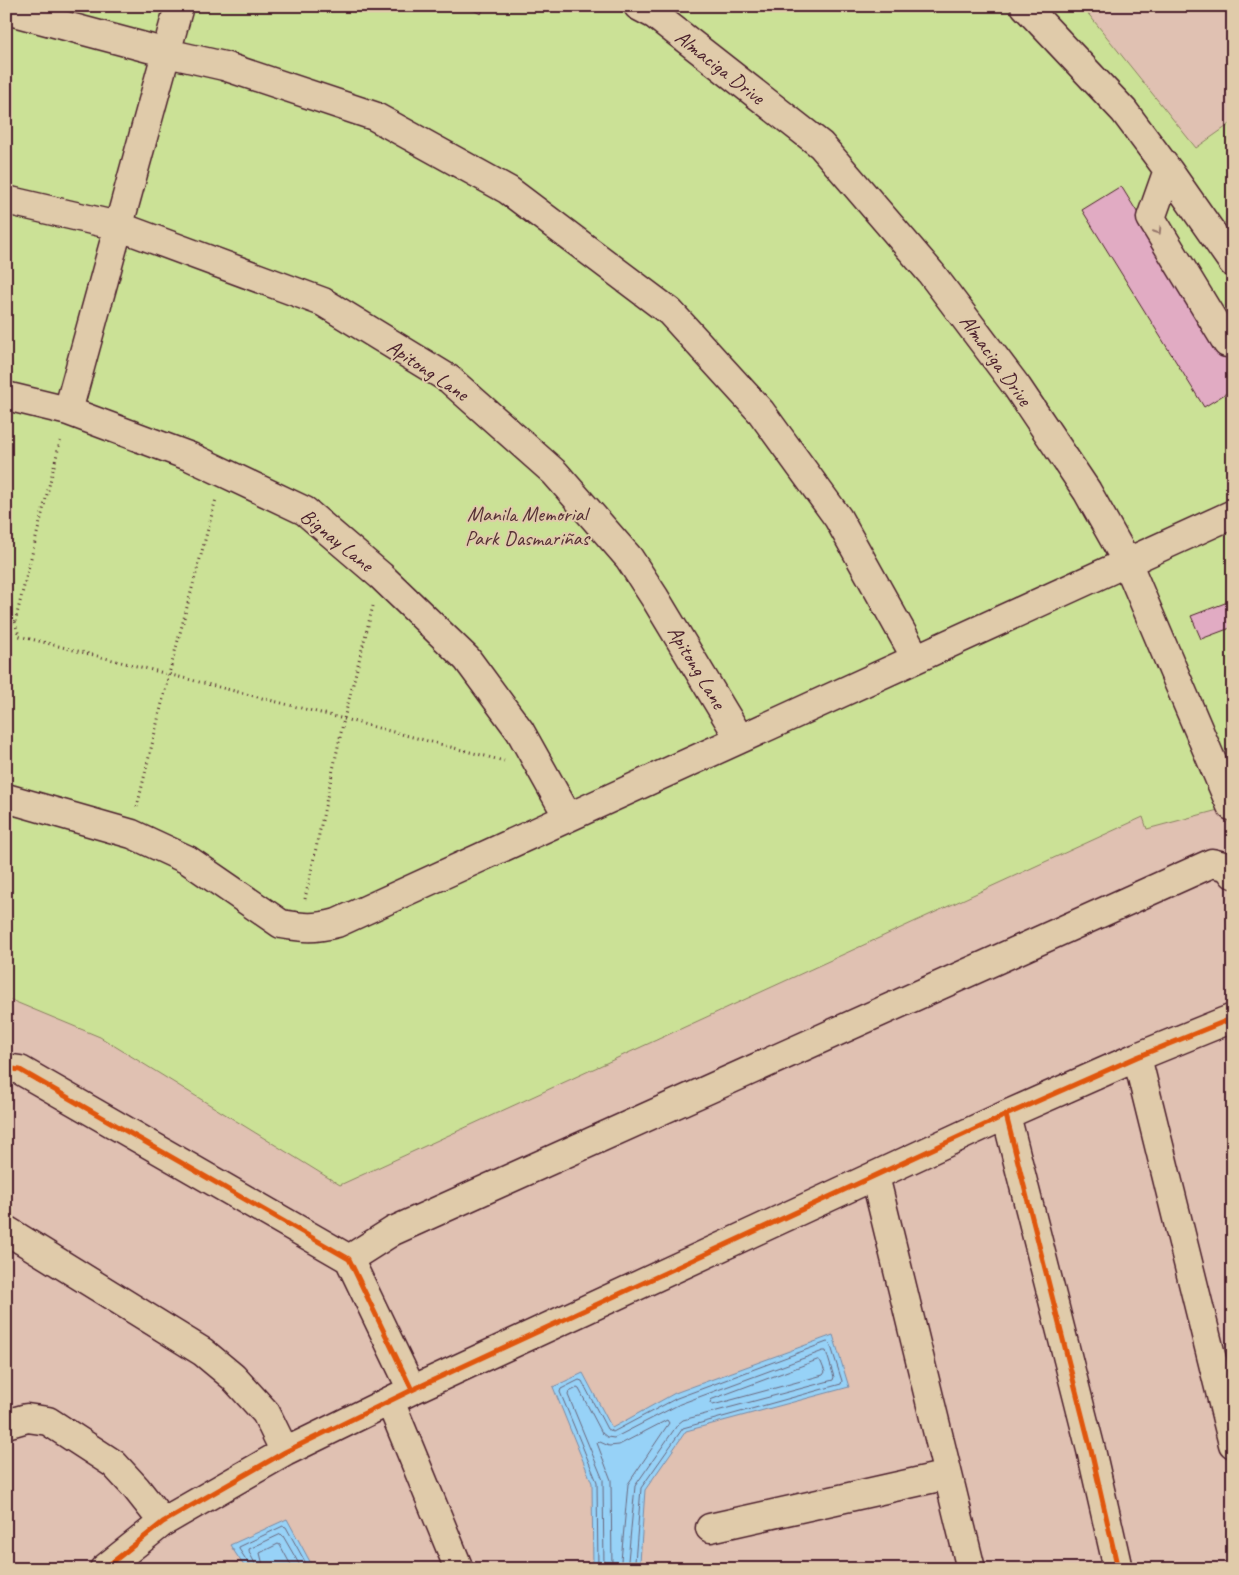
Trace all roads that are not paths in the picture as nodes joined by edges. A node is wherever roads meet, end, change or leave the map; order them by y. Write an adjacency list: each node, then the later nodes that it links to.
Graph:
1 (179, 6): 5 (street)
2 (638, 6): 14 (street, Almaciga Drive)
3 (1025, 6): 6 (street)
4 (6, 10): 5 (street)
5 (167, 52): 8 (street); 15 (street)
6 (1168, 170): 9 (street); 10 (street, one-way to 10)
7 (6, 200): 8 (street, Apitong Lane)
8 (118, 226): 12 (street); 16 (street, Apitong Lane)
9 (1233, 263)
10 (1233, 343)
11 (6, 396): 12 (street, Bignay Lane)
12 (68, 411): 19 (street, Bignay Lane)
13 (1233, 514): 14 (street)
14 (1127, 562): 15 (street); 18 (street, Almaciga Drive)
15 (916, 658): 16 (street)
16 (740, 739): 19 (street)
17 (6, 798): 19 (street)
18 (1232, 806)
19 (568, 817)
20 (1233, 874): 27 (street)
21 (1233, 1018): 22 (street)
22 (1137, 1057): 24 (street); 30 (street)
23 (6, 1068): 27 (street)
24 (1006, 1115): 25 (street); 38 (street)
25 (875, 1176): 28 (street); 32 (street)
26 (6, 1230): 31 (street)
27 (349, 1259): 28 (street)
28 (401, 1395): 31 (street); 36 (street)
29 (6, 1424): 33 (street)
30 (1233, 1444)
31 (286, 1452): 33 (street)
32 (948, 1475): 34 (street); 37 (street)
33 (163, 1522): 35 (street)
34 (710, 1528)
35 (104, 1569)
36 (459, 1569)
37 (971, 1569)
38 (1118, 1569)

